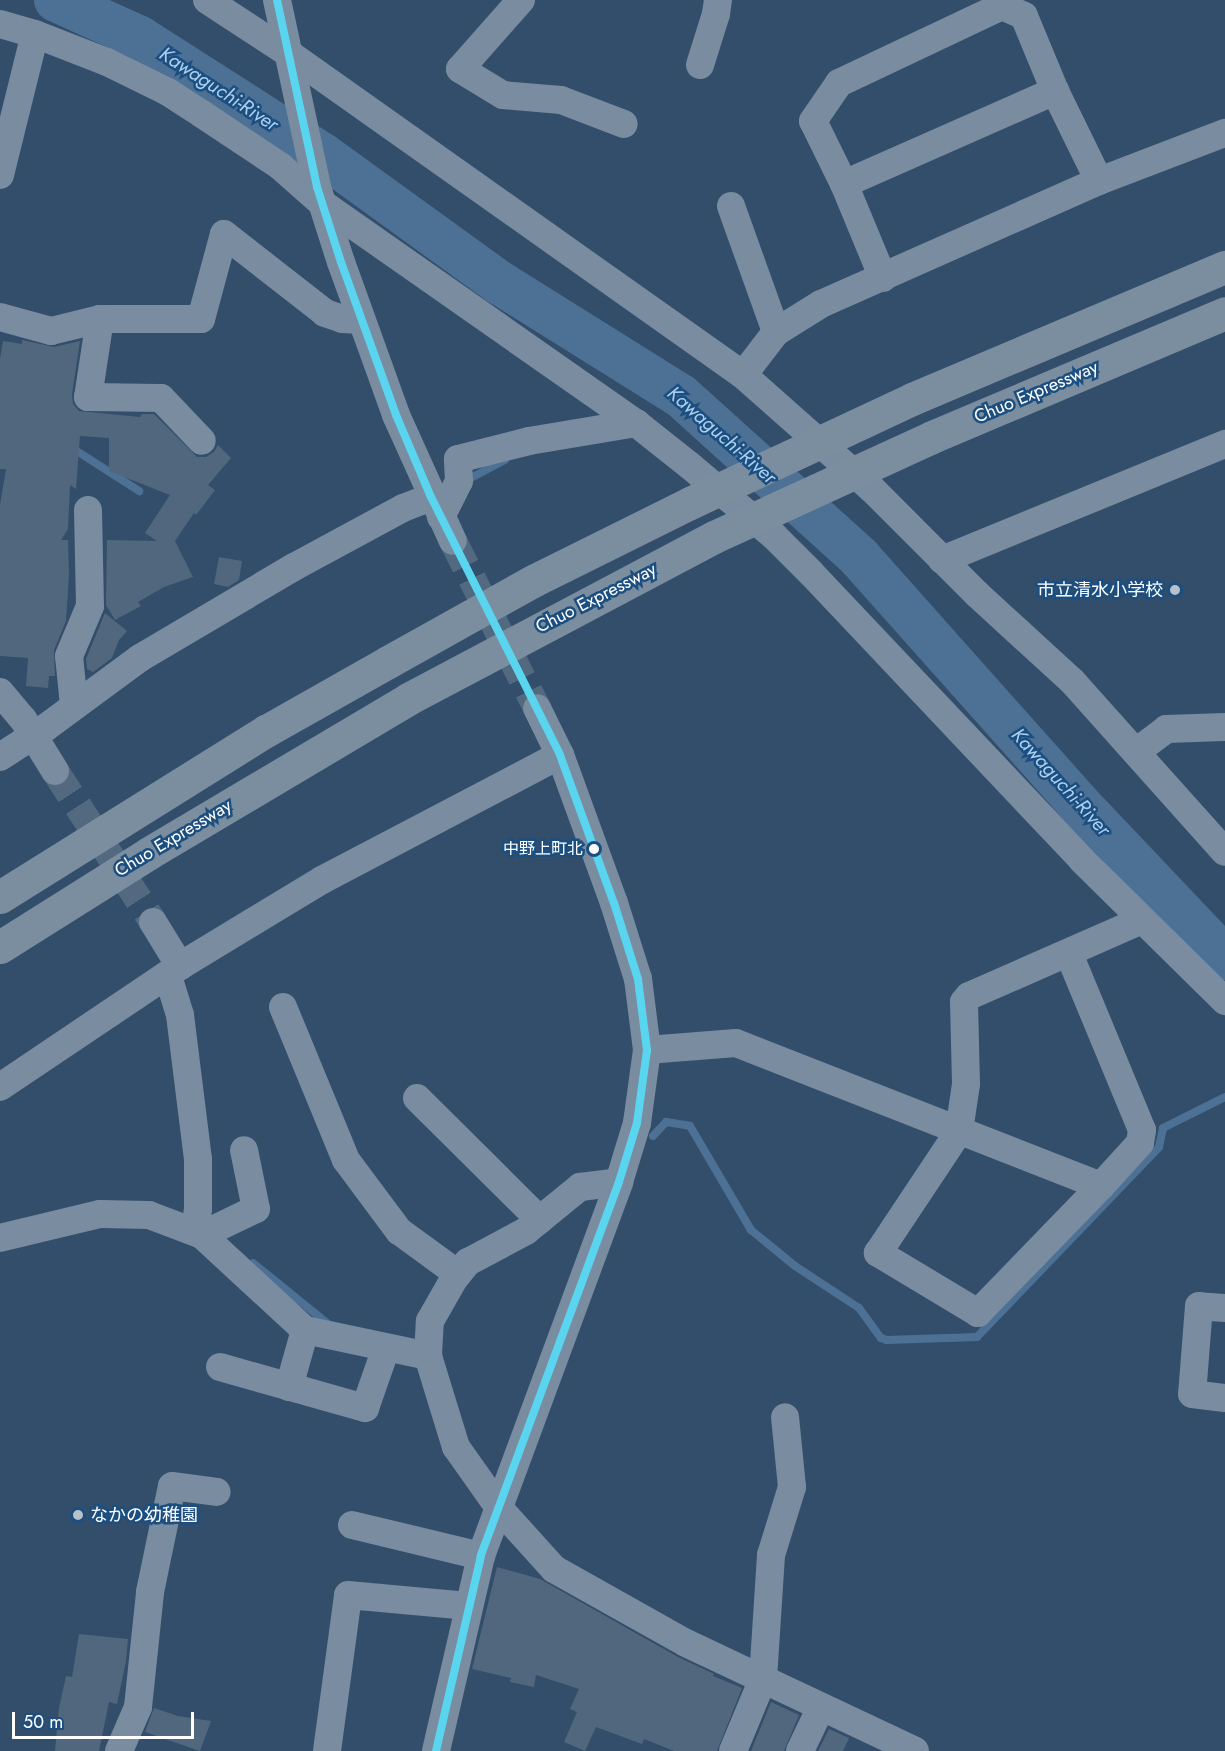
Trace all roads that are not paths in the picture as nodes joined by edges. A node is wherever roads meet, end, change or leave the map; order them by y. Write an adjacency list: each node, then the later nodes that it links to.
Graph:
1 (207, 0): 7 (street)
2 (277, 0): 7 (street)
3 (521, 0): 10 (street)
4 (718, 0): 8 (street)
5 (0, 24): 6 (street)
6 (35, 34): 12 (street); 15 (street)
7 (289, 57): 15 (street); 24 (street)
8 (700, 65)
9 (1055, 91): 13 (street); 14 (street); 14 (street)
10 (624, 124)
11 (1225, 133): 13 (street)
12 (0, 175)
13 (1099, 181): 18 (street)
14 (844, 184): 18 (street)
15 (320, 195): 22 (street); 25 (street)
16 (731, 206): 23 (street)
17 (1225, 267): 41 (highway, bridge)
18 (883, 278): 23 (street)
19 (1225, 313): 44 (highway, Chuo Expressway, bridge)
20 (0, 317): 21 (street)
21 (100, 319): 22 (street); 26 (street)
22 (361, 320): 29 (street)
23 (776, 332): 24 (street)
24 (743, 375): 30 (street)
25 (636, 423): 29 (street); 42 (street)
26 (202, 441)
27 (1225, 444): 30 (street)
28 (88, 510): 32 (street)
29 (442, 518): 32 (street)
30 (942, 560): 36 (street)
31 (0, 692): 35 (street)
32 (74, 705): 35 (street)
33 (537, 708): 37 (street)
34 (1225, 727): 36 (street)
35 (34, 735): 38 (street); 39 (street)
36 (1136, 752): 40 (street)
37 (560, 755): 46 (street); 49 (street)
38 (0, 757)
39 (55, 771)
40 (1225, 852)
41 (0, 897)
42 (1142, 920): 45 (street); 47 (street)
43 (153, 922): 46 (street)
44 (0, 947)
45 (1069, 954): 52 (street); 55 (street)
46 (174, 971): 50 (street); 57 (street)
47 (1225, 1000)
48 (283, 1007): 59 (street)
49 (647, 1050): 52 (street); 54 (street)
50 (0, 1087)
51 (417, 1098): 56 (street)
52 (959, 1131): 55 (street); 55 (street)
53 (244, 1150): 57 (street)
54 (620, 1182): 56 (street); 69 (street)
55 (1101, 1186)
56 (540, 1220): 59 (street)
57 (199, 1232): 58 (street); 61 (street)
58 (0, 1238)
59 (458, 1274): 63 (street)
60 (1225, 1308): 66 (street)
61 (305, 1330): 62 (street); 65 (street)
62 (386, 1348): 63 (street); 65 (street)
63 (428, 1356): 69 (street)
64 (220, 1368): 65 (street)
65 (289, 1387)
66 (1225, 1398)
67 (785, 1417): 73 (street)
68 (217, 1492): 76 (street)
69 (499, 1509): 71 (street); 73 (street)
70 (352, 1526): 71 (street)
71 (481, 1556): 72 (street)
72 (469, 1606): 77 (street); 78 (street)
73 (763, 1679): 74 (street); 79 (street)
74 (821, 1707): 75 (street); 80 (street)
75 (863, 1740): 81 (street)
76 (119, 1751)
77 (327, 1751)
78 (436, 1751)
79 (733, 1751)
80 (800, 1751)
81 (915, 1751)

